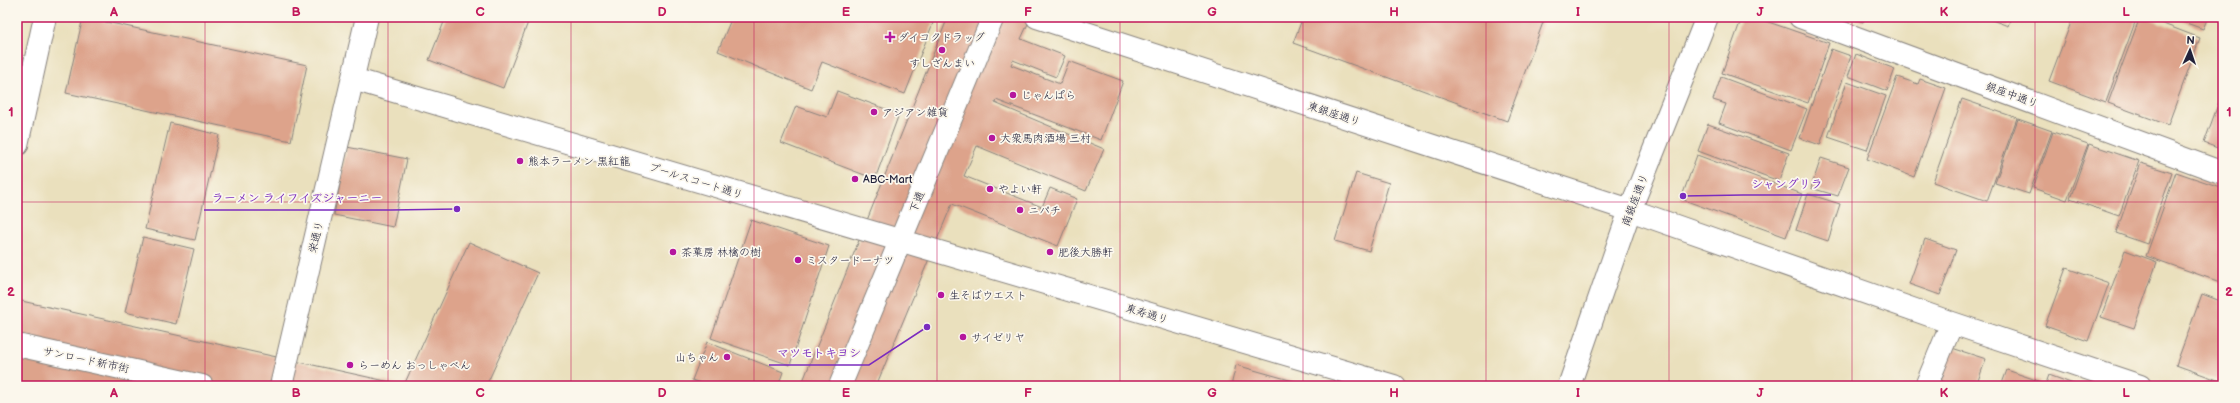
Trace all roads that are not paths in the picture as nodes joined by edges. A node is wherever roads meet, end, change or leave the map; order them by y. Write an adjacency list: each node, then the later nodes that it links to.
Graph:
1 (45, 17): 8 (street)
2 (367, 17): 7 (street, 栄通り)
3 (993, 17): 11 (street, 下通)
4 (1037, 17): 10 (street, 東銀座通り)
5 (1707, 17): 10 (street, 南銀座通り)
6 (1800, 17): 9 (street, 銀座中通り)
7 (353, 79): 11 (street, プールスコート通り); 15 (street, 栄通り)
8 (17, 145)
9 (2223, 173)
10 (1630, 210): 12 (street, 東銀座通り); 18 (street, 南銀座通り)
11 (901, 241): 16 (street, 下通); 17 (street, 東寿通り)
12 (1952, 323): 19 (street); 20 (street, 東銀座通り)
13 (17, 345): 14 (street, サンロード新市街)
14 (202, 386)
15 (281, 386)
16 (840, 386)
17 (1394, 386)
18 (1570, 386)
19 (1926, 386)
20 (2140, 386)

